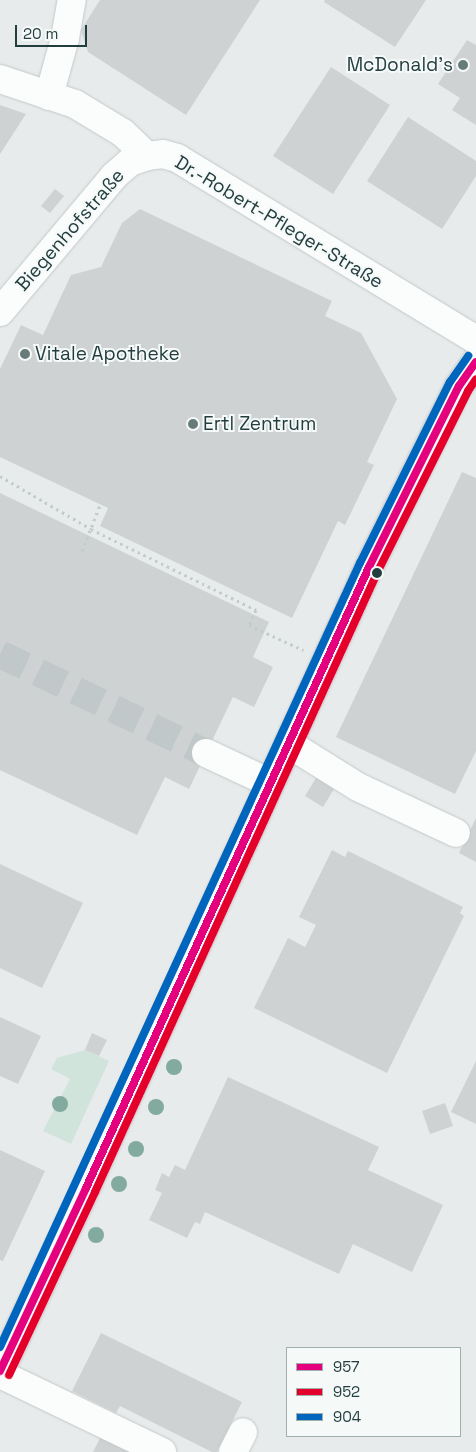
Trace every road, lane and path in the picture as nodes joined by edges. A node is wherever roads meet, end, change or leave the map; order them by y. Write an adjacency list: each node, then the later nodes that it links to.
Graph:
1 (72, 0): 3 (street)
2 (0, 79): 3 (street)
3 (49, 96): 4 (street)
4 (146, 156): 5 (street, Biegenhofstraße); 6 (street, Dr.-Robert-Pfleger-Straße)
5 (0, 312)
6 (476, 340)
7 (476, 362): 12 (street)
8 (0, 476): 10 (path)
9 (100, 505): 10 (path)
10 (91, 529): 11 (path); 12 (path)
11 (82, 550)
12 (326, 662): 13 (street)
13 (289, 744): 15 (street); 16 (street)
14 (206, 753): 15 (street)
15 (270, 783): 17 (street)
16 (456, 833)
17 (0, 1372): 18 (street)
18 (162, 1452)

